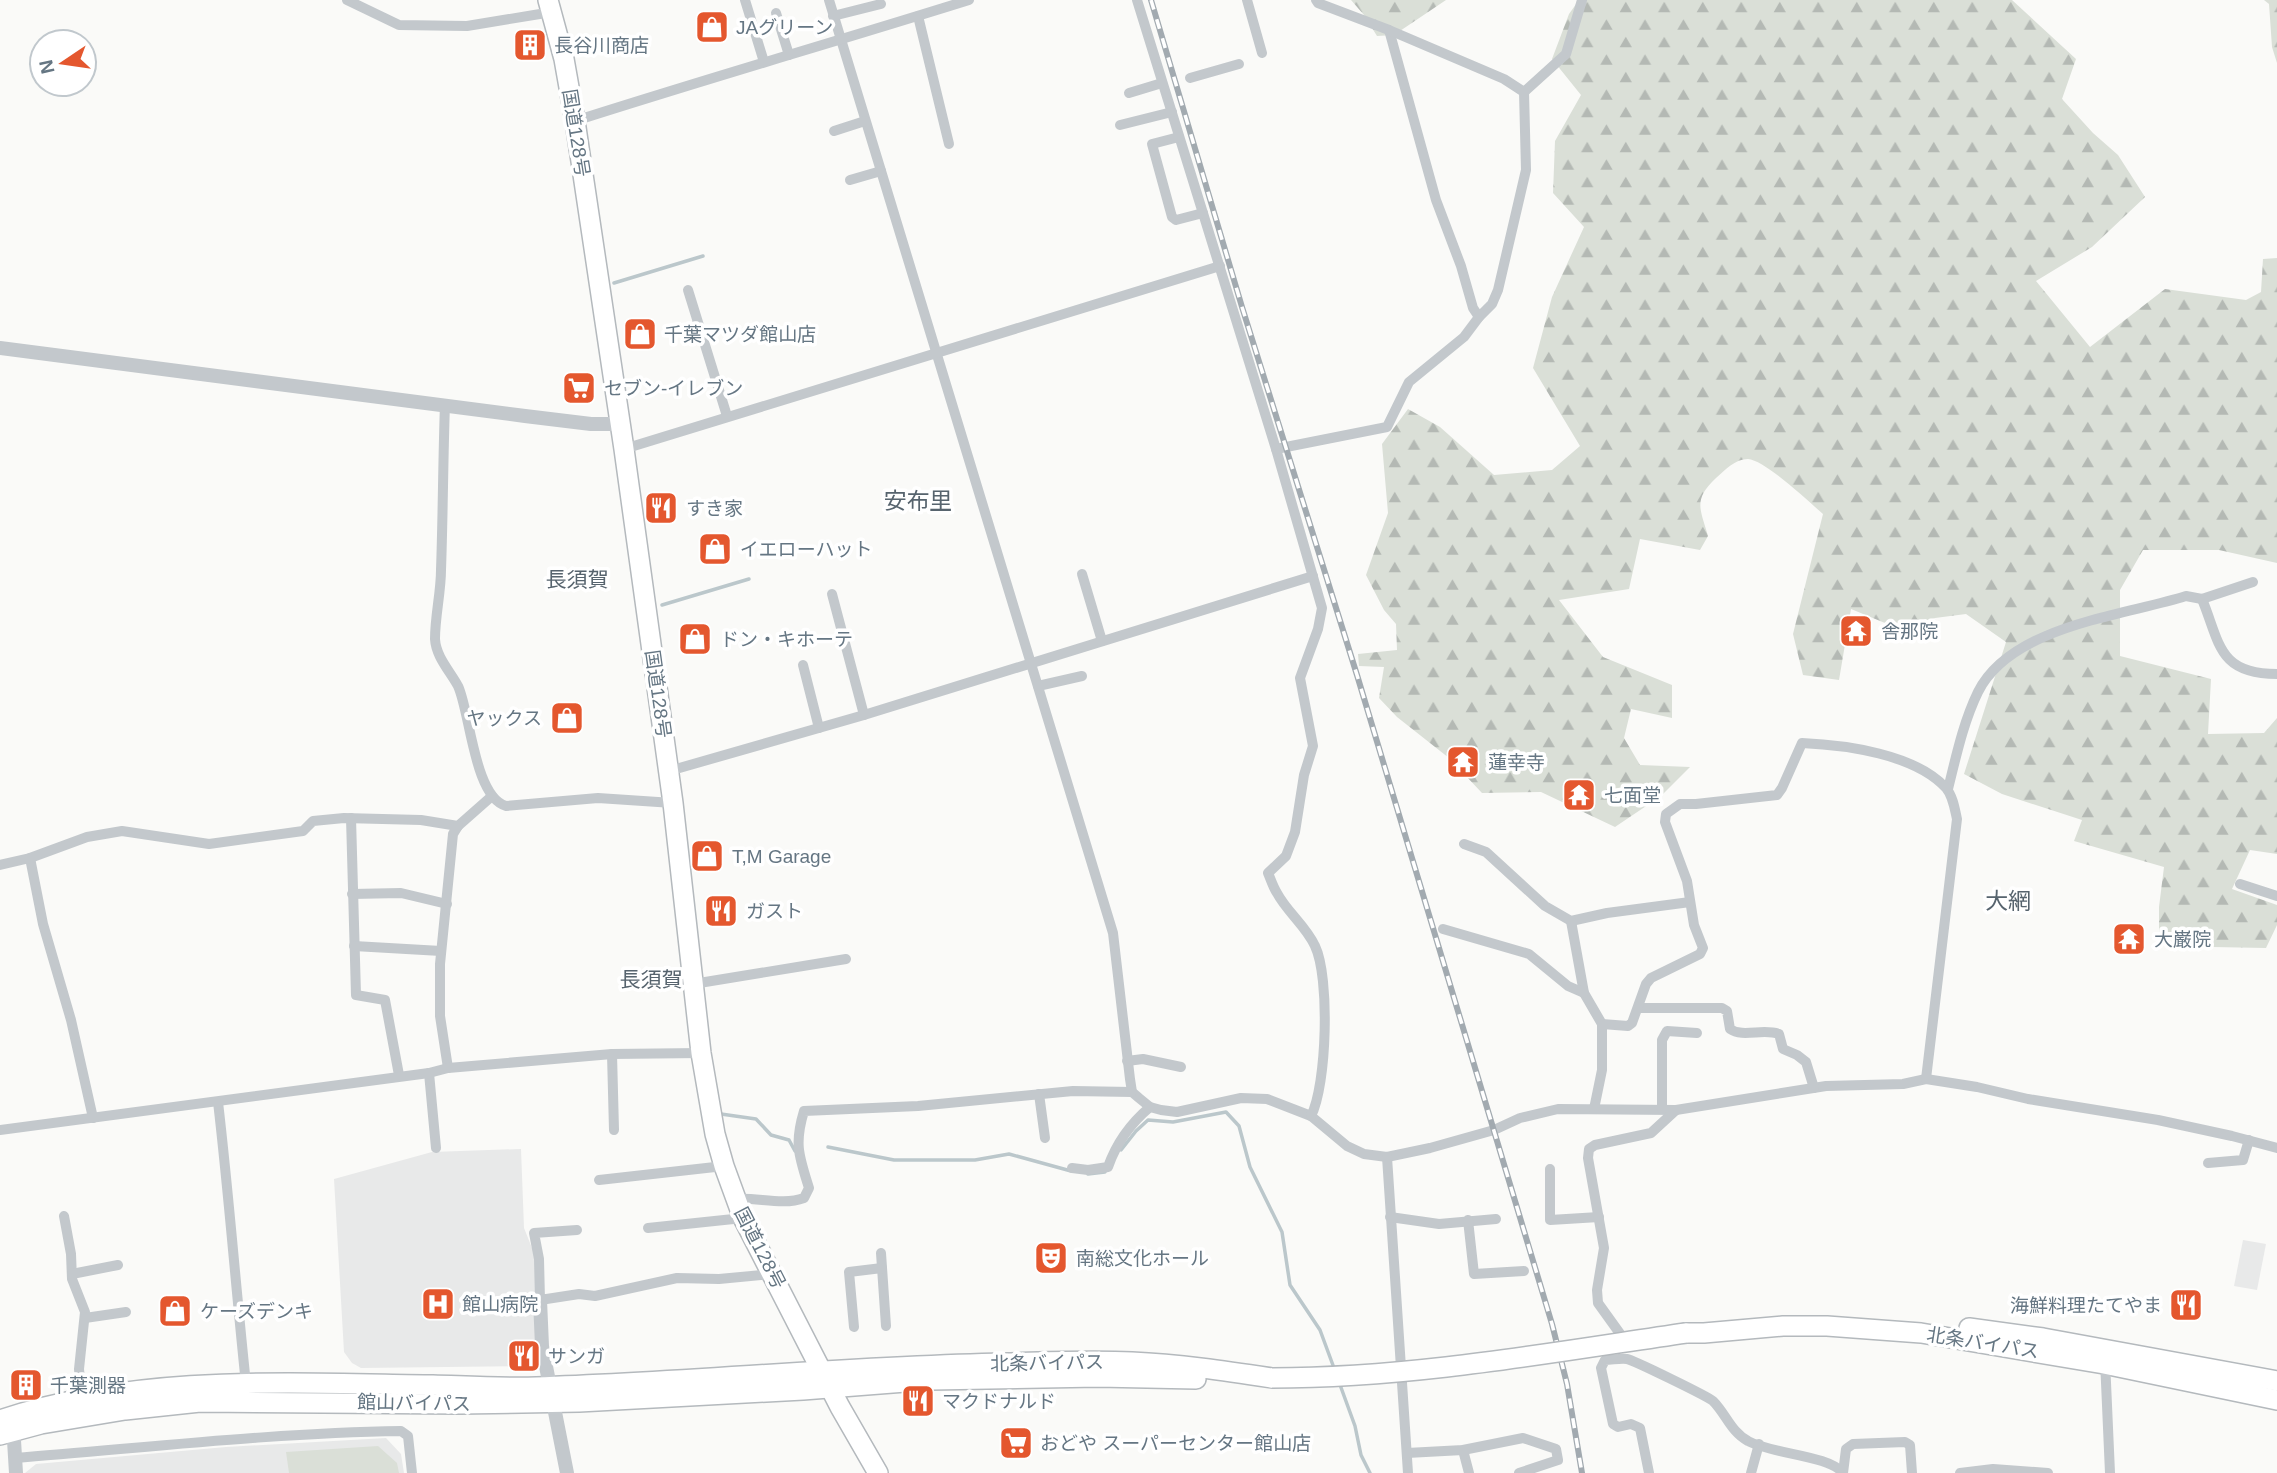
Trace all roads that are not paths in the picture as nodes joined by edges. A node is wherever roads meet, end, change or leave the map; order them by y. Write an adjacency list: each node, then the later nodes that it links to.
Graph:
1 (347, 0): 10 (street)
2 (745, 0): 18 (street)
3 (828, 0): 12 (street)
4 (969, 0): 13 (street)
5 (1137, 0): 21 (street)
6 (1247, 0): 16 (street)
7 (1316, 0): 14 (street)
8 (1582, 0): 22 (street)
9 (881, 4): 12 (street)
10 (550, 6): 25 (highway, 国道128号)
11 (776, 13): 17 (street)
12 (833, 16): 15 (street)
13 (918, 16): 15 (street); 30 (street)
14 (1389, 30): 22 (street); 36 (street)
15 (841, 41): 17 (street); 26 (street)
16 (1262, 53)
17 (789, 55): 18 (street)
18 (764, 62): 25 (street)
19 (1239, 65): 20 (street)
20 (1190, 78)
21 (1162, 83): 23 (street); 24 (street)
22 (1524, 92): 36 (street)
23 (1129, 93)
24 (1172, 112): 27 (street); 29 (street)
25 (575, 121): 41 (highway, 国道128号)
26 (865, 121): 28 (street); 31 (street)
27 (1120, 125)
28 (834, 131)
29 (1179, 137): 33 (street); 33 (street)
30 (949, 144)
31 (881, 171): 32 (street); 38 (street)
32 (850, 180)
33 (1203, 213): 34 (street)
34 (1220, 266): 38 (street); 43 (street)
35 (688, 290): 40 (street)
36 (1479, 317): 43 (street)
37 (0, 348): 39 (street)
38 (936, 352): 40 (street); 50 (street)
39 (445, 404): 41 (street); 59 (street)
40 (727, 416): 42 (street)
41 (620, 424): 42 (highway, 国道128号)
42 (624, 449): 57 (highway, 国道128号)
43 (1276, 449): 45 (street)
44 (1082, 574): 49 (street)
45 (1313, 576): 49 (street); 97 (street)
46 (2253, 582): 48 (street)
47 (832, 594): 55 (street)
48 (2202, 599): 52 (street); 58 (street)
49 (1102, 641): 50 (street)
50 (1031, 663): 54 (street); 55 (street)
51 (803, 665): 56 (street)
52 (2277, 674)
53 (1082, 676): 54 (street)
54 (1038, 686): 83 (street)
55 (864, 715): 56 (street)
56 (819, 728): 57 (street)
57 (669, 771): 60 (highway, 国道128号)
58 (1948, 789): 69 (street); 88 (street)
59 (492, 796): 60 (street); 62 (street)
60 (673, 803): 76 (highway, 国道128号)
61 (351, 818): 62 (street); 64 (street); 67 (street)
62 (458, 826): 70 (street)
63 (1464, 844): 71 (street)
64 (30, 858): 65 (street); 98 (street)
65 (0, 865)
66 (2240, 884): 68 (street)
67 (352, 894): 70 (street); 73 (street)
68 (2277, 896)
69 (1690, 902): 71 (street); 78 (street)
70 (447, 904): 74 (street)
71 (1571, 921): 77 (street)
72 (1443, 929): 77 (street)
73 (354, 946): 74 (street); 87 (street)
74 (442, 951): 85 (street)
75 (846, 958): 76 (street)
76 (693, 984): 82 (highway, 国道128号)
77 (1584, 993): 79 (street)
78 (1639, 1008): 79 (street); 89 (street)
79 (1602, 1024): 94 (street)
80 (1698, 1033): 95 (street)
81 (612, 1054): 82 (street); 85 (street); 100 (street)
82 (701, 1054): 107 (highway, 国道128号)
83 (1127, 1061): 84 (street); 90 (street)
84 (1181, 1067)
85 (448, 1068): 86 (street)
86 (429, 1073): 87 (street); 103 (street)
87 (399, 1075): 92 (street)
88 (1926, 1079): 89 (street); 102 (street)
89 (1814, 1088): 96 (street)
90 (1132, 1091): 91 (street); 93 (street)
91 (1039, 1094): 101 (street); 111 (street)
92 (218, 1102): 98 (street); 135 (street)
93 (1150, 1107): 97 (street); 108 (street)
94 (1594, 1109): 95 (street); 105 (street)
95 (1662, 1109): 96 (street)
96 (1676, 1110): 114 (street)
97 (1311, 1116): 105 (street)
98 (93, 1118): 99 (street)
99 (0, 1130)
100 (614, 1130)
101 (1045, 1138)
102 (2249, 1140): 104 (street); 106 (street)
103 (436, 1148)
104 (2277, 1148)
105 (1387, 1157): 113 (street)
106 (2208, 1163)
107 (724, 1166): 110 (street); 111 (highway, 国道128号)
108 (1072, 1168)
109 (1550, 1169): 114 (street)
110 (598, 1180)
111 (735, 1199): 115 (highway, 国道128号)
112 (64, 1216): 124 (street)
113 (1390, 1217): 117 (street); 142 (street)
114 (1599, 1217): 132 (street)
115 (743, 1218): 118 (street); 125 (highway, 国道128号)
116 (1496, 1219): 117 (street)
117 (1468, 1220): 123 (street)
118 (648, 1228)
119 (577, 1230): 126 (street)
120 (881, 1253): 122 (street)
121 (118, 1265): 124 (street)
122 (882, 1268): 129 (street); 130 (street)
123 (1524, 1271)
124 (72, 1274): 128 (street)
125 (773, 1274): 126 (street); 133 (highway, 国道128号)
126 (540, 1300): 136 (street)
127 (126, 1312): 128 (street)
128 (85, 1318): 137 (street)
129 (886, 1326)
130 (854, 1327)
131 (2105, 1357): 133 (highway, 北条バイパス, bridge); 134 (highway, 北条バイパス); 138 (highway, 北条バイパス); 157 (street)
132 (1627, 1359): 140 (street); 151 (street)
133 (825, 1379): 136 (highway, 館山バイパス); 147 (highway, 国道128号)
134 (2277, 1381)
135 (246, 1384): 136 (highway, 館山バイパス); 137 (highway, 館山バイパス)
136 (553, 1394): 139 (highway, 館山バイパス); 146 (street)
137 (82, 1399): 139 (highway, 館山バイパス)
138 (2277, 1400)
139 (6, 1425): 143 (street)
140 (1759, 1444): 152 (street); 153 (street)
141 (1464, 1450): 142 (street); 149 (street); 150 (street)
142 (1407, 1453): 148 (street)
143 (15, 1458): 144 (street); 145 (street)
144 (16, 1473)
145 (411, 1473)
146 (567, 1473)
147 (878, 1473)
148 (1408, 1473)
149 (1469, 1473)
150 (1519, 1473)
151 (1649, 1473)
152 (1751, 1473)
153 (1843, 1473): 154 (street)
154 (1912, 1473)
155 (1960, 1473): 156 (street)
156 (2048, 1473)
157 (2110, 1473)

